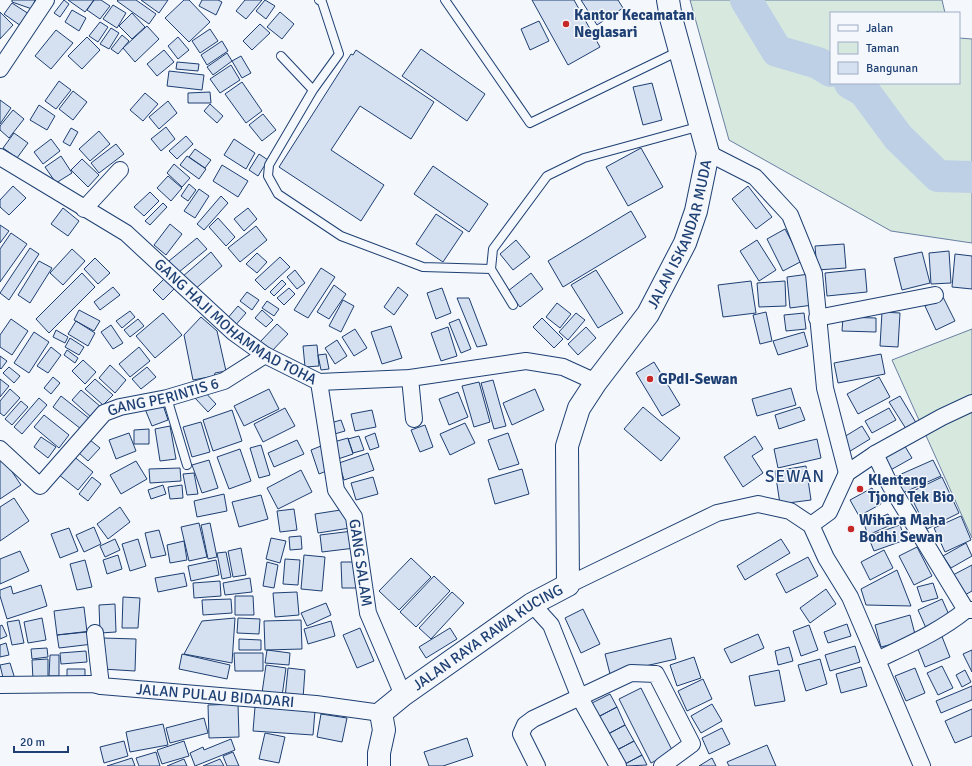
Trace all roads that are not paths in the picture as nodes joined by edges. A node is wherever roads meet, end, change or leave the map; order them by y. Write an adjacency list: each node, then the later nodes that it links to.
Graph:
1 (46, 0): 7 (street)
2 (445, 0): 5 (lane)
3 (668, 0): 5 (street, JALAN ISKANDAR MUDA)
4 (321, 1): 8 (lane)
5 (680, 51): 9 (street, JALAN ISKANDAR MUDA)
6 (281, 56): 8 (lane)
7 (0, 69)
8 (313, 90): 14 (lane)
9 (701, 126): 10 (street, JALAN ISKANDAR MUDA); 14 (lane)
10 (708, 153): 17 (street); 21 (street, JALAN ISKANDAR MUDA)
11 (0, 157): 13 (street, GANG HAJI MOHAMMAD TOHA)
12 (120, 170): 13 (street)
13 (84, 210): 18 (street, GANG HAJI MOHAMMAD TOHA)
14 (491, 269): 16 (lane)
15 (935, 295): 17 (street)
16 (513, 305)
17 (817, 318): 28 (street)
18 (265, 355): 20 (street, GANG HAJI MOHAMMAD TOHA); 22 (street, GANG PERINTIS 6)
19 (410, 378): 20 (street, GANG HAJI MOHAMMAD TOHA); 21 (street, GANG HAJI MOHAMMAD TOHA); 24 (street)
20 (318, 382): 37 (street, GANG SALAM)
21 (596, 382): 30 (street, JALAN RAYA RAWA KUCING)
22 (167, 398): 25 (street, GANG PERINTIS 6); 27 (lane)
23 (972, 403): 26 (street)
24 (414, 419)
25 (0, 449)
26 (875, 454): 28 (street); 32 (street)
27 (188, 465)
28 (846, 473): 29 (street)
29 (811, 525): 30 (street); 34 (street)
30 (568, 585): 31 (street, JALAN RAYA RAWA KUCING)
31 (532, 604): 37 (street, JALAN RAYA RAWA KUCING); 38 (street)
32 (969, 610): 34 (street)
33 (95, 633): 36 (street)
34 (877, 660): 44 (street)
35 (0, 685): 36 (street, JALAN PULAU BIDADARI)
36 (101, 686): 39 (street, JALAN PULAU BIDADARI)
37 (403, 695): 39 (street, JALAN RAYA RAWA KUCING)
38 (580, 698): 41 (street); 42 (street); 43 (street)
39 (381, 714): 40 (street)
40 (379, 766)
41 (537, 766)
42 (618, 766)
43 (662, 766)
44 (922, 766)

